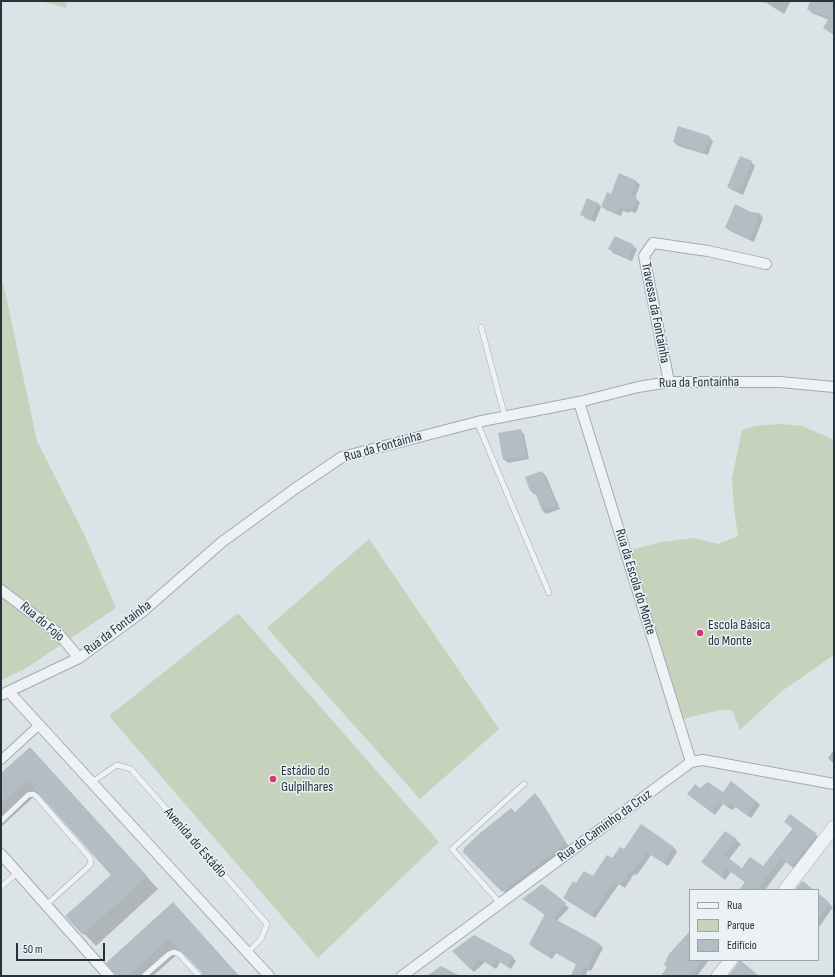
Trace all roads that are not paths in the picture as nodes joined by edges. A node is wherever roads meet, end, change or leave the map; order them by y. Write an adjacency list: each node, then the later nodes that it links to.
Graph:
1 (766, 264): 3 (street, Travessa da Fontaínha)
2 (481, 327): 6 (lane)
3 (669, 382): 4 (street, Rua da Fontaínha); 5 (street, Rua da Fontaínha)
4 (834, 387)
5 (579, 402): 6 (street, Rua da Fontaínha); 14 (street, Rua da Escola do Monte)
6 (505, 417): 7 (street, Rua da Fontaínha)
7 (477, 422): 9 (lane); 10 (street, Rua da Fontaínha)
8 (1, 590): 10 (street, Rua do Fojo)
9 (549, 593)
10 (79, 658): 11 (street, Rua da Fontaínha)
11 (5, 693): 12 (street)
12 (39, 724): 13 (street); 15 (street)
13 (1, 760)
14 (691, 762): 17 (street); 24 (street, Rua do Caminho da Cruz)
15 (92, 782): 26 (street); 26 (lane, Avenida do Estádio)
16 (524, 784): 24 (lane)
17 (834, 784)
18 (1, 821): 25 (lane)
19 (834, 827): 23 (street)
20 (1, 854): 21 (street)
21 (17, 873): 22 (lane); 25 (street)
22 (1, 887)
23 (786, 889)
24 (500, 903): 32 (street, Rua do Caminho da Cruz)
25 (46, 905): 28 (street)
26 (248, 952): 31 (street)
27 (730, 961): 33 (street)
28 (109, 976)
29 (144, 976): 30 (lane)
30 (199, 976)
31 (270, 976)
32 (402, 976)
33 (718, 976)

